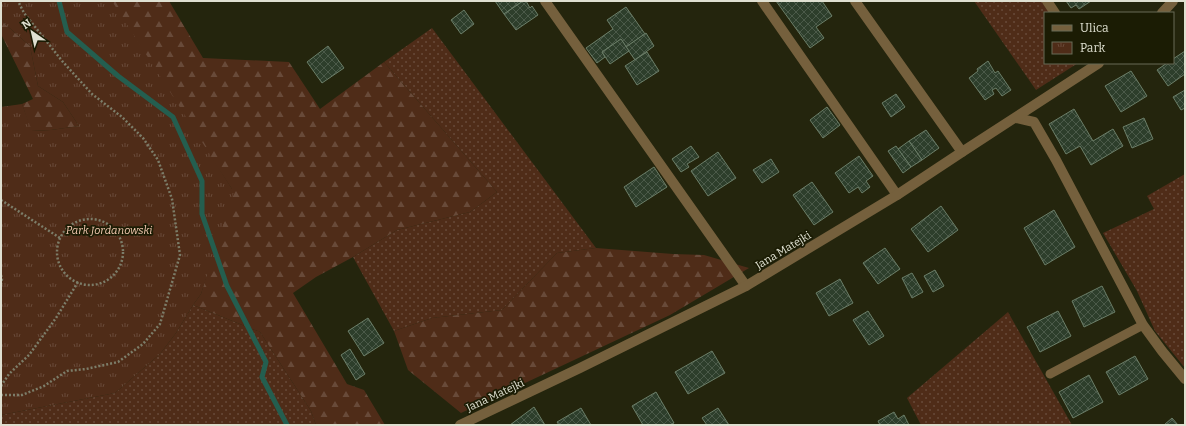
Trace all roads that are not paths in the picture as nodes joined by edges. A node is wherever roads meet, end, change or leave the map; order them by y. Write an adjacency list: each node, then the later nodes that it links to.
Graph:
1 (546, 1): 12 (street)
2 (762, 1): 11 (street)
3 (856, 1): 10 (street)
4 (1047, 1): 6 (street)
5 (1173, 1): 7 (street)
6 (1054, 12)
7 (1163, 12)
8 (1095, 64): 9 (street, Jana Matejki)
9 (1016, 118): 10 (street, Jana Matejki); 13 (street)
10 (962, 152): 11 (street, Jana Matejki)
11 (897, 195): 12 (street, Jana Matejki)
12 (746, 286): 16 (street, Jana Matejki)
13 (1143, 325): 14 (lane); 15 (street)
14 (1050, 374)
15 (1185, 379)
16 (460, 425)

